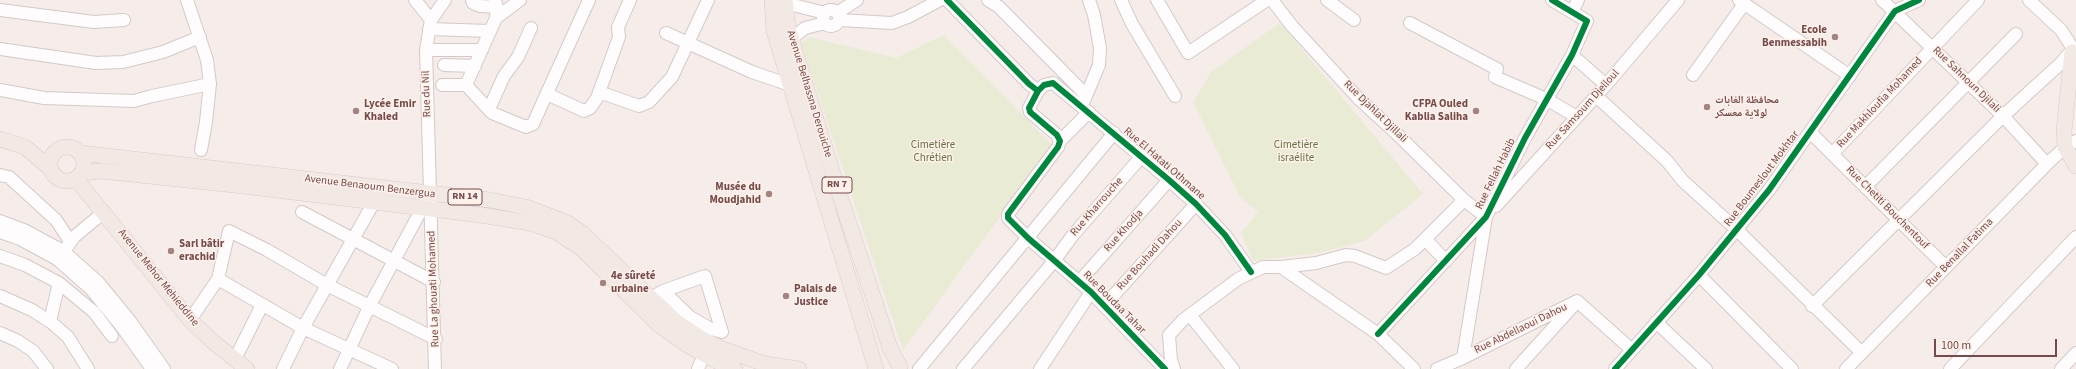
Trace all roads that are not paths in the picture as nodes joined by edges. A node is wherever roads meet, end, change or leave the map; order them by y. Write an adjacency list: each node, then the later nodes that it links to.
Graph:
1 (187, 0): 43 (street)
2 (415, 0): 37 (street)
3 (445, 0): 37 (street, Rue du Nil)
4 (472, 0): 30 (street)
5 (520, 0): 30 (street)
6 (589, 0): 65 (street)
7 (630, 0): 64 (street)
8 (708, 0): 44 (street)
9 (857, 0): 33 (street)
10 (940, 0): 33 (street)
11 (947, 0): 63 (street)
12 (988, 0): 66 (street)
13 (1089, 0): 66 (street)
14 (1121, 0): 67 (street)
15 (1157, 0): 16 (street)
16 (1267, 0)
17 (1272, 0): 95 (street, Rue Djahlat Djillali)
18 (1327, 0): 35 (street)
19 (1552, 0): 32 (street)
20 (1578, 0): 32 (street)
21 (1678, 0): 60 (street, Rue Samsoum Djelloul)
22 (1882, 0): 29 (street, Rue Sahnoun Djilali)
23 (1919, 0): 29 (street)
24 (1978, 0): 46 (street, Rue Makhloufia Mohamed)
25 (2029, 0): 45 (street)
26 (781, 1): 28 (street); 42 (main road, Avenue Belhassna Derouiche / RN 7); 59 (main road, Avenue Belhassna Derouiche / RN 7)
27 (1741, 2): 53 (street); 54 (street)
28 (803, 4): 33 (street); 42 (street)
29 (1895, 5): 46 (street, Rue Sahnoun Djilali); 54 (street, Rue Boumeslout Mokhtar)
30 (496, 8): 39 (street)
31 (0, 10): 34 (street)
32 (1572, 12): 50 (street, Rue Fellah Habib)
33 (832, 17): 42 (street)
34 (124, 20)
35 (1354, 20)
36 (1410, 23): 69 (street)
37 (430, 24): 39 (street); 48 (street, Rue du Nil)
38 (531, 28): 70 (street)
39 (490, 31): 49 (street)
40 (666, 33): 44 (street)
41 (2016, 34): 55 (street)
42 (796, 35): 61 (main road, Avenue Belhassna Derouiche / RN 7)
43 (200, 37): 47 (street); 56 (street)
44 (688, 43): 59 (street); 64 (street)
45 (2075, 46): 72 (street); 78 (main road)
46 (1932, 47): 55 (street, Rue Sahnoun Djilali); 83 (street, Rue Makhloufia Mohamed)
47 (0, 49)
48 (426, 50): 49 (street); 94 (street, Rue du Nil)
49 (482, 50): 52 (street)
50 (1572, 54): 60 (street); 69 (street, Rue Fellah Habib)
51 (444, 65): 52 (street)
52 (475, 66): 58 (street)
53 (1693, 75)
54 (1850, 76): 74 (street, Rue Boumeslout Mokhtar)
55 (1968, 82): 72 (street, Rue Sahnoun Djilali); 93 (street)
56 (210, 84): 62 (street); 81 (street)
57 (442, 85): 58 (street)
58 (466, 85): 70 (street)
59 (790, 85): 61 (street); 163 (main road, Avenue Belhassna Derouiche / RN 7)
60 (1606, 85): 68 (street, Rue Samsoum Djelloul)
61 (807, 86): 150 (main road, Avenue Belhassna Derouiche / RN 7)
62 (0, 90)
63 (1038, 91): 71 (street, Rue El Hatati Othmane); 77 (street)
64 (599, 92): 65 (street)
65 (547, 94): 70 (street)
66 (1085, 94): 71 (street)
67 (1175, 96)
68 (1596, 96): 73 (street, Rue Samsoum Djelloul); 104 (street)
69 (1546, 98): 73 (street); 101 (street, Rue Fellah Habib)
70 (489, 109)
71 (1086, 109): 75 (street, Rue El Hatati Othmane); 77 (street, Rue Boudaa Tahar)
72 (2003, 116): 85 (street, Rue Sahnoun Djilali); 102 (street)
73 (1577, 117): 101 (street, Rue Samsoum Djelloul)
74 (1810, 132): 83 (street, Rue Chetiti Bouchentouf); 104 (street, Rue Boumeslout Mokhtar)
75 (1114, 133): 84 (street, Rue El Hatati Othmane); 107 (street)
76 (0, 139): 79 (main road)
77 (1060, 141): 107 (street, Rue Boudaa Tahar)
78 (2071, 144): 85 (street, Rue Benallal Fatima); 87 (main road)
79 (25, 147): 80 (main road); 88 (main road)
80 (62, 148): 82 (main road); 88 (main road)
81 (201, 150): 86 (street); 89 (street)
82 (80, 153): 86 (main road, Avenue Benaoum Benzergua / RN 14); 91 (main road)
83 (1832, 154): 93 (street, Rue Chetiti Bouchentouf)
84 (1142, 156): 92 (street, Rue El Hatati Othmane); 112 (street, Rue Kharrouche)
85 (2047, 164): 116 (street, Rue Benallal Fatima)
86 (185, 166): 89 (main road, Avenue Benaoum Benzergua / RN 14)
87 (2076, 166)
88 (50, 168): 91 (main road)
89 (209, 169): 94 (main road, Avenue Benaoum Benzergua / RN 14)
90 (0, 175): 110 (street)
91 (79, 176): 96 (main road, Avenue Benaoum Benzergua / RN 14); 99 (main road, Avenue Mehor Mehieddine)
92 (1170, 180): 97 (street, Rue El Hatati Othmane); 121 (street, Rue Khodja)
93 (1865, 187): 102 (street, Rue Chetiti Bouchentouf)
94 (431, 194): 98 (street); 125 (main road, Avenue Benaoum Benzergua / RN 14)
95 (1464, 200): 101 (street, Rue Djahlat Djillali); 108 (street)
96 (374, 202): 98 (main road, Avenue Benaoum Benzergua / RN 14); 109 (street)
97 (1196, 204): 117 (street, Rue El Hatati Othmane); 129 (street, Rue Bouhadi Dahou)
98 (427, 209): 113 (street); 120 (street, Rue La ghouati Mohamed); 145 (main road, Avenue Benaoum Benzergua / RN 14)
99 (104, 212): 110 (street); 133 (main road, Avenue Mehor Mehieddine)
100 (302, 212): 109 (street)
101 (1486, 217): 114 (street, Rue Fellah Habib); 146 (street, Rue Abdellaoui Dahou)
102 (1899, 220): 116 (street, Rue Chetiti Bouchentouf); 130 (street)
103 (0, 221): 110 (street)
104 (1736, 230): 118 (street, Rue Boumeslout Mokhtar); 130 (street)
105 (0, 232): 153 (street)
106 (2076, 237): 149 (street)
107 (1028, 238): 112 (street, Rue Boudaa Tahar); 165 (street)
108 (1425, 239): 114 (street); 115 (street)
109 (353, 240): 113 (street); 123 (street)
110 (67, 246): 154 (street)
111 (0, 256): 122 (street)
112 (1054, 260): 121 (street, Rue Boudaa Tahar); 166 (street, Rue Kharrouche)
113 (394, 262): 120 (street); 131 (street)
114 (1446, 262): 138 (street, Rue Fellah Habib)
115 (1280, 267): 117 (street); 138 (street)
116 (1946, 267): 143 (street, Rue Benallal Fatima)
117 (1250, 272): 132 (street)
118 (1699, 275): 135 (street, Rue Boumeslout Mokhtar); 174 (street)
119 (218, 279): 123 (street); 128 (street); 133 (street)
120 (434, 282): 140 (street, Rue La ghouati Mohamed)
121 (1079, 282): 124 (street, Rue Boudaa Tahar)
122 (59, 284): 134 (street); 139 (street)
123 (327, 285): 131 (street); 136 (street)
124 (1091, 292): 129 (street, Rue Boudaa Tahar); 167 (street)
125 (657, 295): 125 (street); 162 (main road, Avenue Benaoum Benzergua / RN 14)
126 (0, 296): 134 (street)
127 (1577, 301): 142 (street, Rue Abdellaoui Dahou); 146 (street, Rue Abdellaoui Dahou); 171 (street)
128 (262, 305): 136 (street); 147 (street)
129 (1104, 306): 148 (street, Rue Boudaa Tahar)
130 (1812, 306): 143 (street)
131 (369, 307): 140 (street); 141 (street)
132 (1190, 315): 148 (street); 168 (street)
133 (190, 320): 147 (main road, Avenue Mehor Mehieddine)
134 (50, 322): 152 (street)
135 (1656, 322): 142 (street, Rue Boumeslout Mokhtar); 173 (street)
136 (303, 328): 141 (street); 156 (street)
137 (0, 332): 151 (street)
138 (1378, 334): 169 (street)
139 (112, 336)
140 (436, 339): 159 (street, Rue La ghouati Mohamed)
141 (350, 350): 157 (street); 158 (street)
142 (1632, 350): 172 (street, Rue Boumeslout Mokhtar)
143 (1862, 353): 175 (street, Rue Benallal Fatima)
144 (2076, 353): 176 (street)
145 (704, 354): 160 (street); 161 (main road, Avenue Benaoum Benzergua / RN 14)
146 (1463, 358): 170 (street)
147 (235, 359): 155 (main road, Avenue Mehor Mehieddine)
148 (1165, 366)
149 (1959, 366)
150 (902, 368): 164 (main road)
151 (47, 369)
152 (88, 369)
153 (152, 369)
154 (164, 369)
155 (247, 369)
156 (283, 369)
157 (340, 369)
158 (392, 369)
159 (435, 369)
160 (698, 369)
161 (734, 369)
162 (799, 369)
163 (876, 369)
164 (884, 369)
165 (919, 369)
166 (963, 369)
167 (1040, 369)
168 (1233, 369)
169 (1414, 369)
170 (1437, 369)
171 (1516, 369)
172 (1615, 369)
173 (1706, 369)
174 (1792, 369)
175 (1846, 369)
176 (2061, 369)

